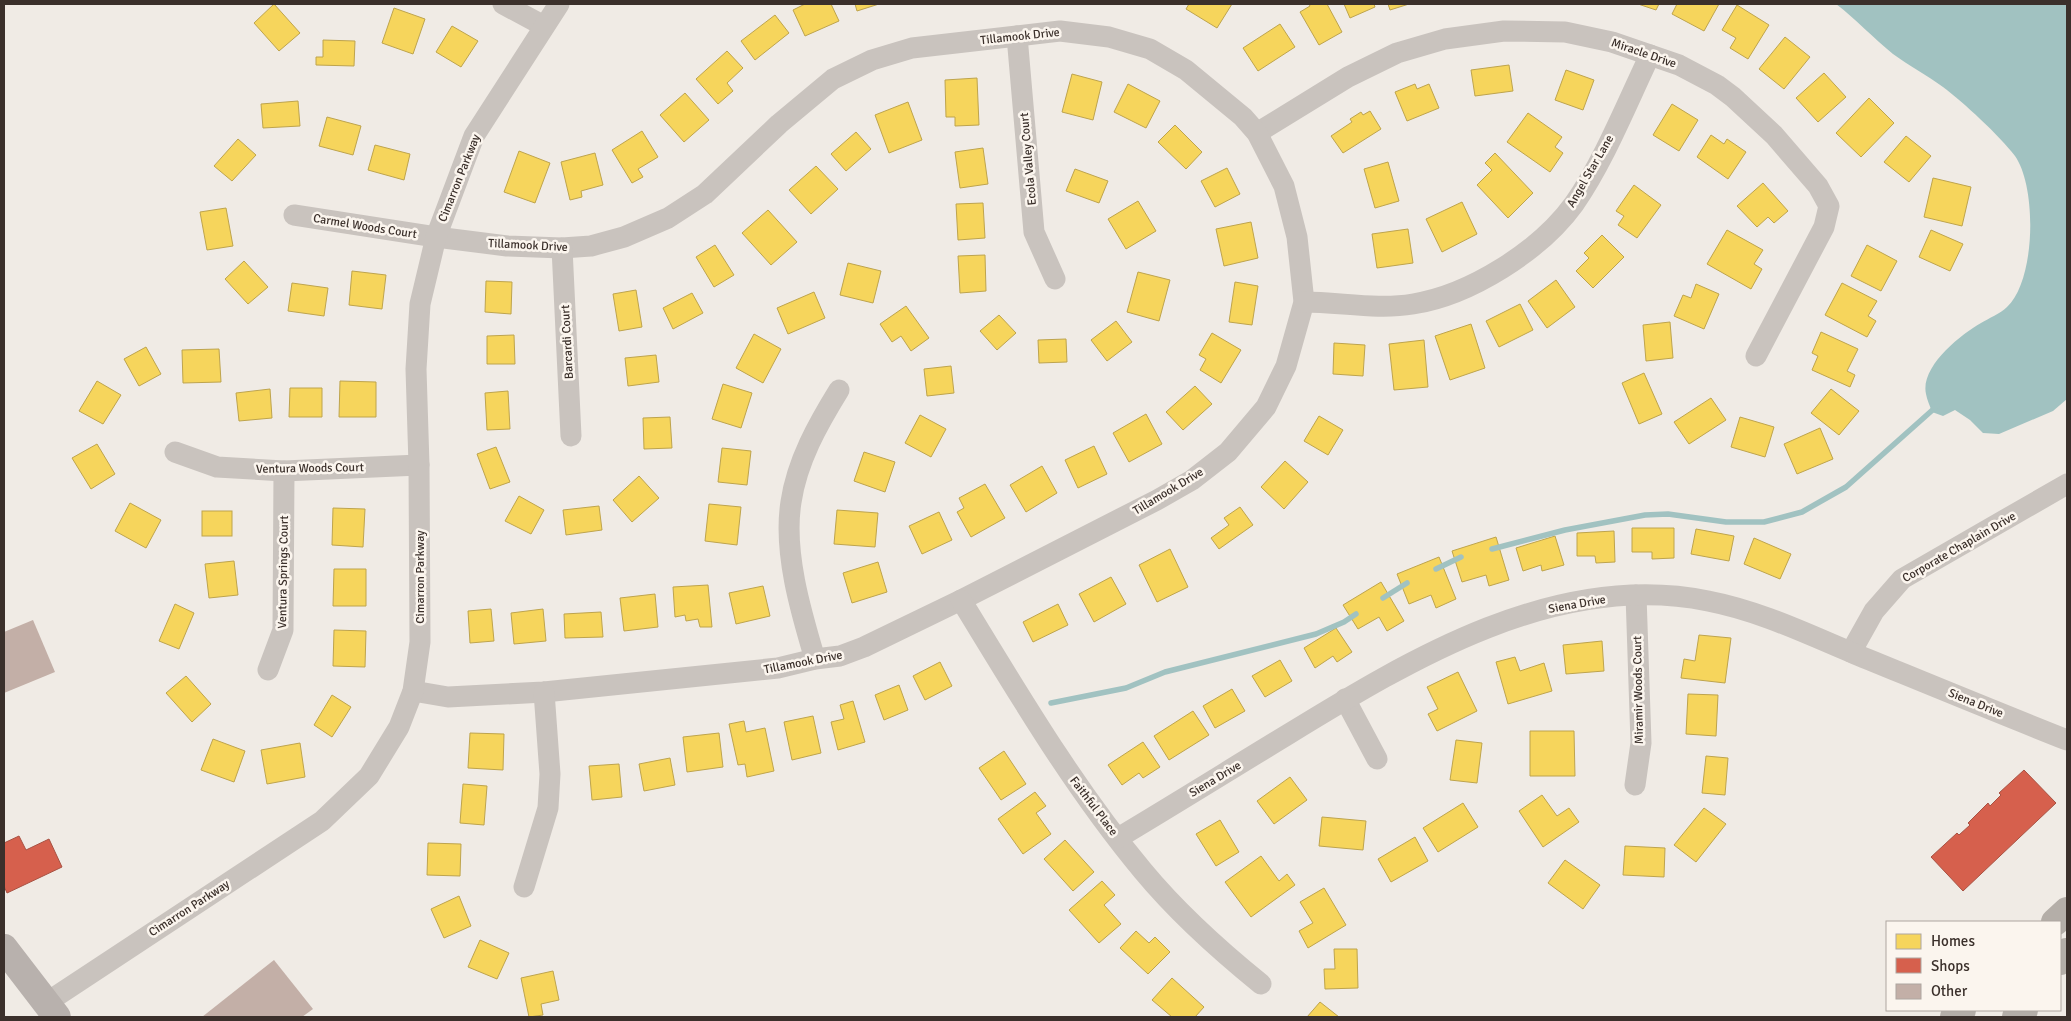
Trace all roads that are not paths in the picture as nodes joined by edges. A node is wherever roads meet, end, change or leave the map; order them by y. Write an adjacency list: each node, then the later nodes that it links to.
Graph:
1 (503, 4): 3 (street)
2 (559, 4): 3 (street, Cimarron Parkway)
3 (544, 26): 8 (street, Cimarron Parkway)
4 (1017, 36): 6 (street, Tillamook Drive); 9 (street, Tillamook Drive); 10 (street, Ecola Valley Court)
5 (1650, 55): 6 (street, Miracle Drive); 11 (street, Angel Star Lane); 12 (street, Miracle Drive)
6 (1257, 133): 11 (street, Tillamook Drive)
7 (294, 215): 8 (street, Carmel Woods Court)
8 (436, 237): 9 (street, Tillamook Drive); 16 (street, Cimarron Parkway)
9 (562, 248): 14 (street, Barcardi Court)
10 (1055, 278)
11 (1304, 302): 20 (street, Tillamook Drive)
12 (1756, 356)
13 (838, 390): 22 (street)
14 (571, 436)
15 (175, 452): 17 (street, Ventura Woods Court)
16 (419, 465): 17 (street, Ventura Woods Court); 24 (street, Cimarron Parkway)
17 (284, 471): 23 (street, Ventura Springs Court)
18 (2067, 484): 21 (street, Corporate Chaplain Drive)
19 (1636, 595): 21 (street, Siena Drive); 26 (street, Siena Drive); 29 (street, Miramir Woods Court)
20 (961, 600): 22 (street, Tillamook Drive); 30 (street, Faithful Place)
21 (1851, 652): 27 (street, Siena Drive)
22 (815, 659): 25 (street, Tillamook Drive)
23 (268, 670)
24 (413, 691): 25 (street, Tillamook Drive); 36 (street, Cimarron Parkway)
25 (544, 692): 31 (street)
26 (1345, 699): 28 (street); 30 (street, Siena Drive)
27 (2067, 740)
28 (1377, 759)
29 (1635, 785)
30 (1118, 838): 35 (street, Faithful Place)
31 (524, 886)
32 (2067, 911): 33 (highway)
33 (2056, 921)
34 (4, 948): 36 (main road)
35 (1261, 984)
36 (52, 1010)

